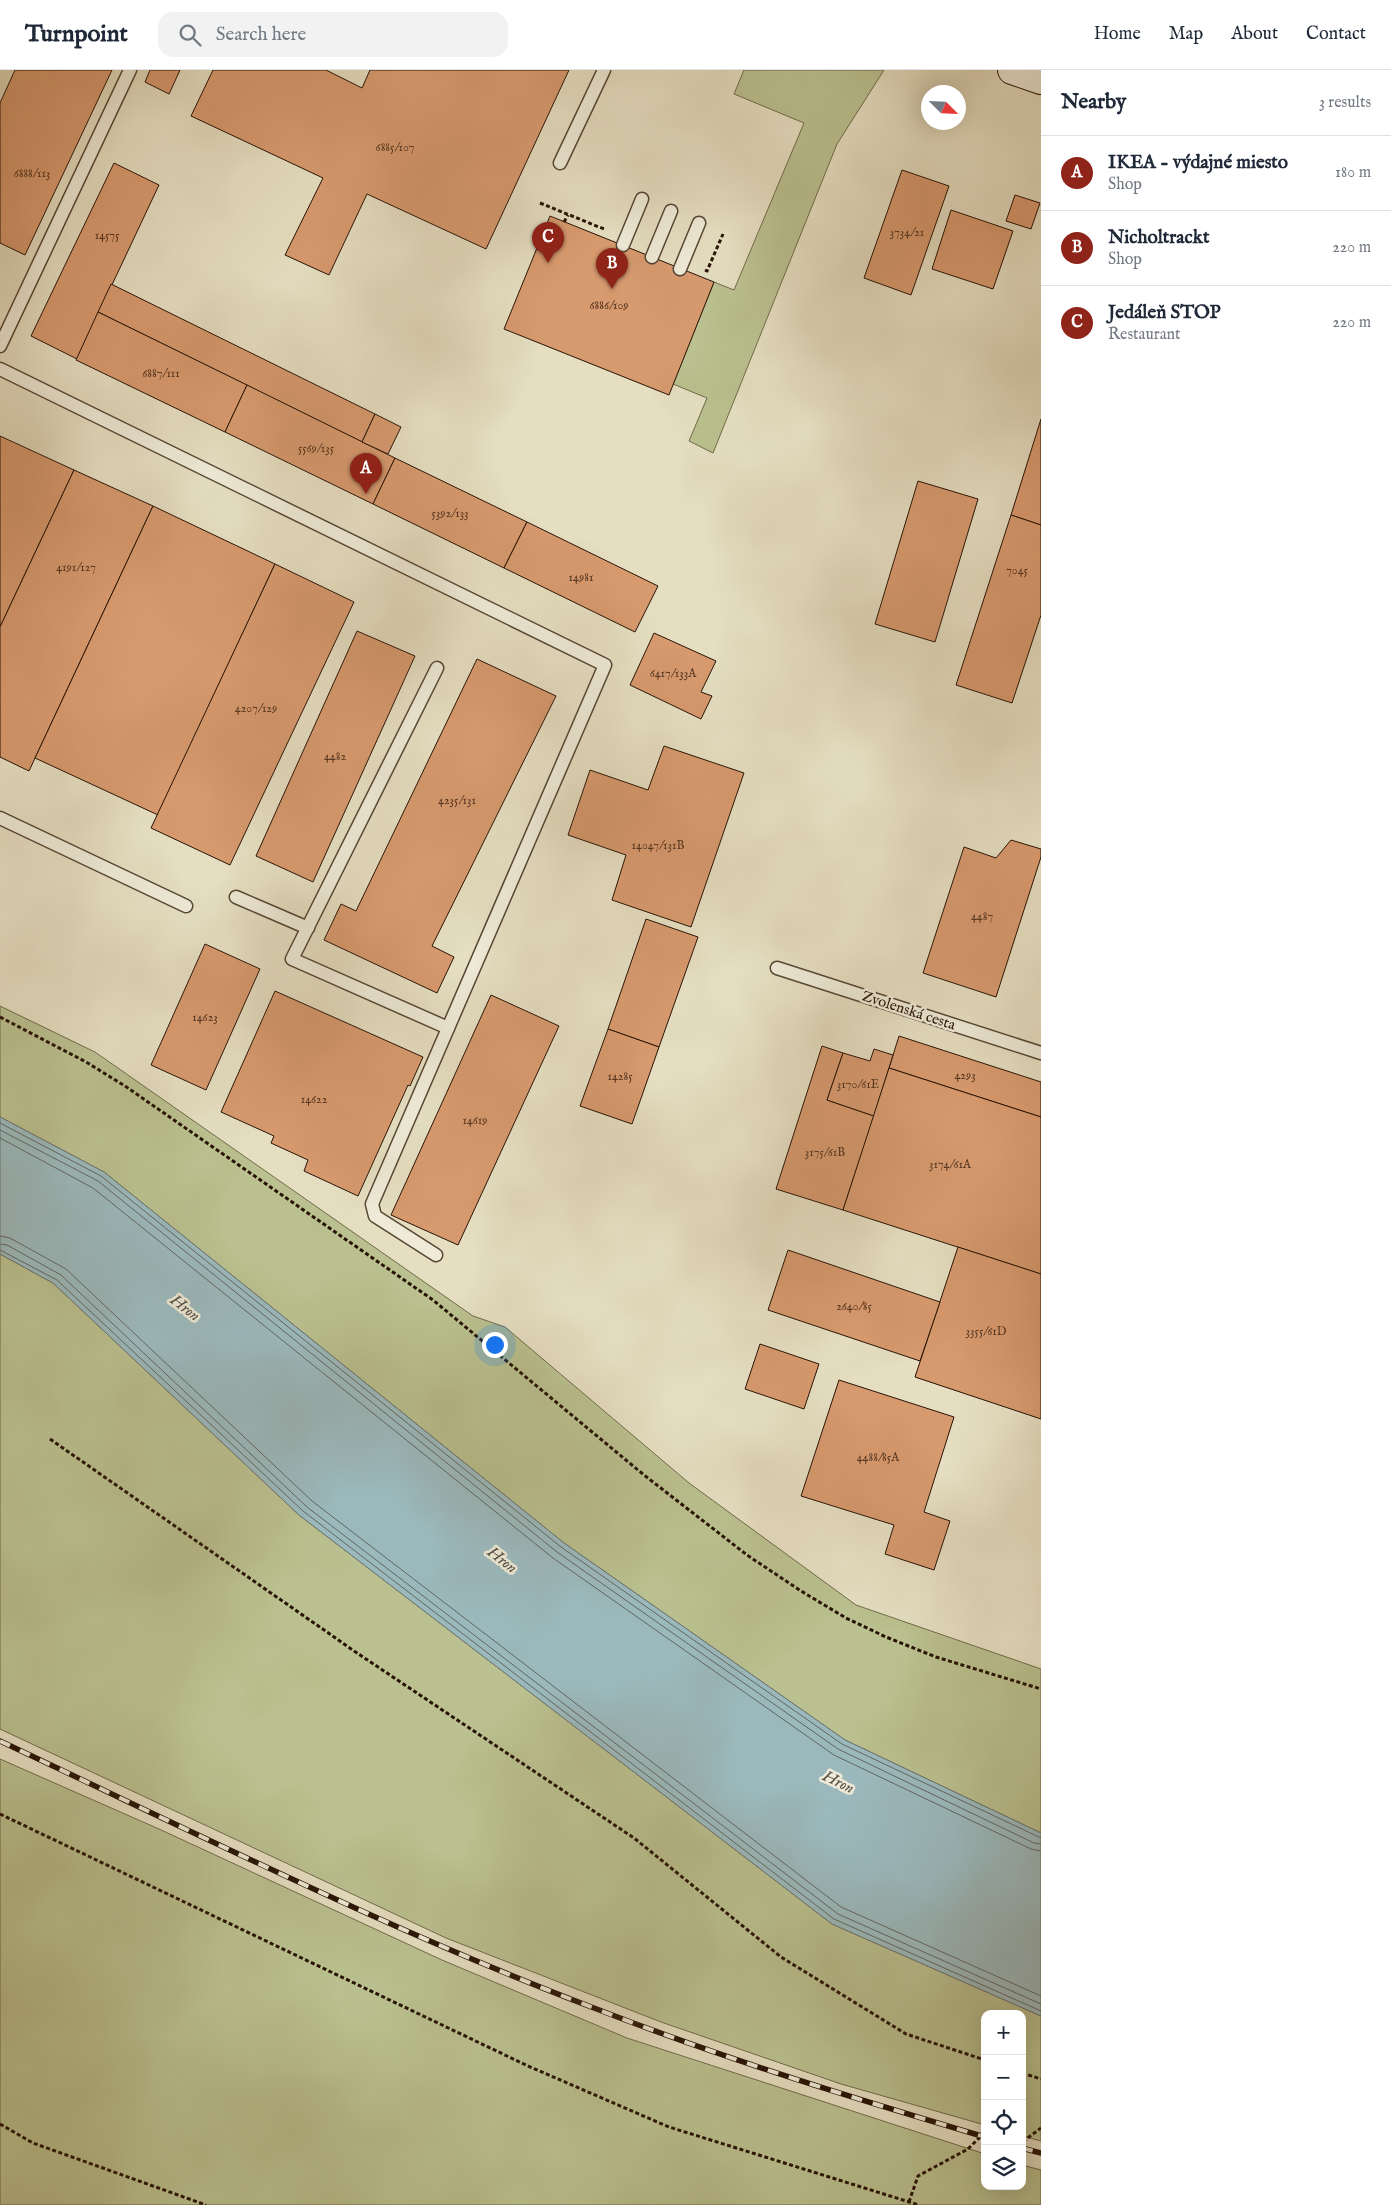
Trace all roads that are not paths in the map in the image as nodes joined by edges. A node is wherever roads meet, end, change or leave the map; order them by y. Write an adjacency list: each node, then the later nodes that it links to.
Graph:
1 (130, 70): 12 (lane)
2 (604, 70): 5 (lane)
3 (1012, 70): 4 (main road)
4 (1041, 80)
5 (560, 163)
6 (642, 198): 9 (lane)
7 (671, 211): 10 (lane)
8 (699, 223): 11 (lane)
9 (623, 246)
10 (652, 257)
11 (680, 269)
12 (0, 346)
13 (0, 369): 20 (lane)
14 (437, 668): 18 (lane)
15 (0, 818): 17 (lane)
16 (236, 897): 18 (lane)
17 (186, 906)
18 (308, 928): 20 (lane)
19 (777, 968): 21 (lane, Zvolenská cesta)
20 (448, 1028): 22 (lane)
21 (1041, 1053)
22 (436, 1255)

